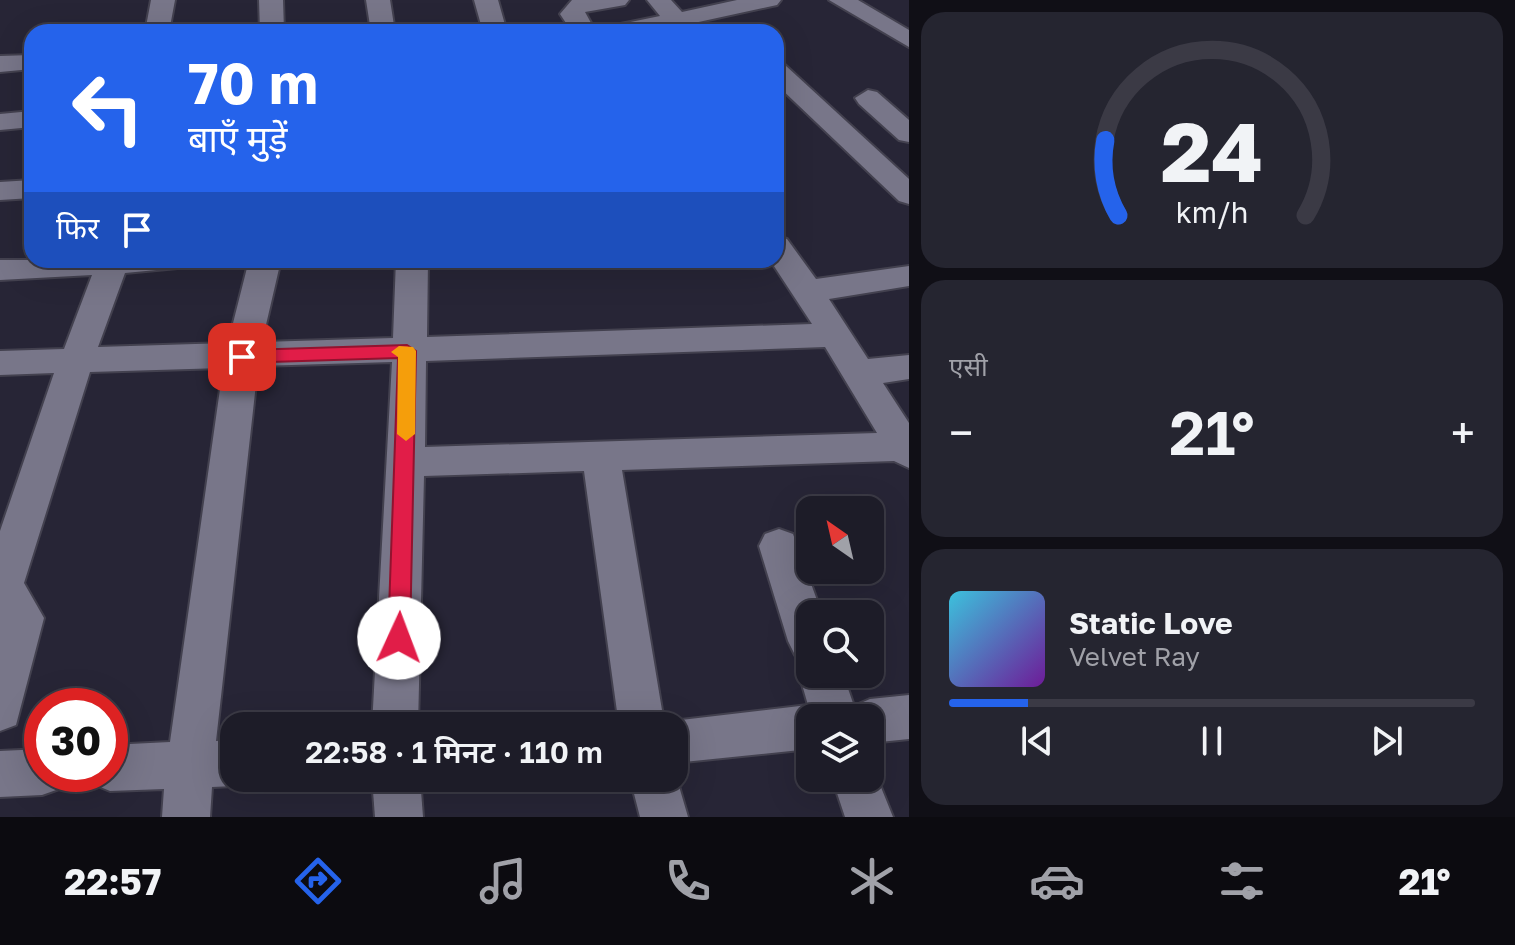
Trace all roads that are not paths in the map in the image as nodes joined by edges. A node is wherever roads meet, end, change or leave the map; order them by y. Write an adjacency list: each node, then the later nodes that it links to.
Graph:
1 (163, 0): 9 (street)
2 (271, 0): 10 (street)
3 (378, 0): 11 (street)
4 (486, 0): 12 (street)
5 (617, 0): 13 (street)
6 (659, 0): 14 (street)
7 (769, 0): 15 (street)
8 (841, 0): 16 (street)
9 (158, 24)
10 (272, 24)
11 (382, 24)
12 (493, 24)
13 (579, 24)
14 (681, 24)
15 (690, 24)
16 (909, 40)
17 (24, 62): 18 (street)
18 (0, 64)
19 (784, 78): 26 (street)
20 (868, 98): 23 (street)
21 (24, 120): 22 (street)
22 (0, 122)
23 (909, 134)
24 (24, 190): 25 (street)
25 (0, 191)
26 (909, 195)
27 (784, 257): 34 (street)
28 (28, 268): 32 (street)
29 (111, 268): 38 (street)
30 (263, 268): 37 (street)
31 (412, 268): 36 (street)
32 (0, 270)
33 (909, 276): 34 (street)
34 (808, 291): 35 (street)
35 (834, 335): 36 (street); 41 (street)
36 (407, 351): 37 (street); 44 (street)
37 (242, 357): 38 (street); 54 (street)
38 (77, 358): 39 (street); 47 (street)
39 (0, 363)
40 (909, 367): 41 (street)
41 (858, 373): 42 (street)
42 (907, 450): 43 (street)
43 (601, 456): 44 (street); 49 (street)
44 (406, 462): 48 (street)
45 (779, 546): 46 (street)
46 (797, 600)
47 (0, 710)
48 (396, 712)
49 (640, 712)
50 (909, 717): 51 (street)
51 (884, 720)
52 (796, 728): 53 (street)
53 (688, 740)
54 (212, 764): 55 (street); 61 (street)
55 (128, 767)
56 (24, 773): 57 (street)
57 (0, 774)
58 (397, 792): 62 (street)
59 (658, 792): 63 (street)
60 (861, 792): 64 (street)
61 (186, 817)
62 (399, 817)
63 (664, 817)
64 (869, 817)

